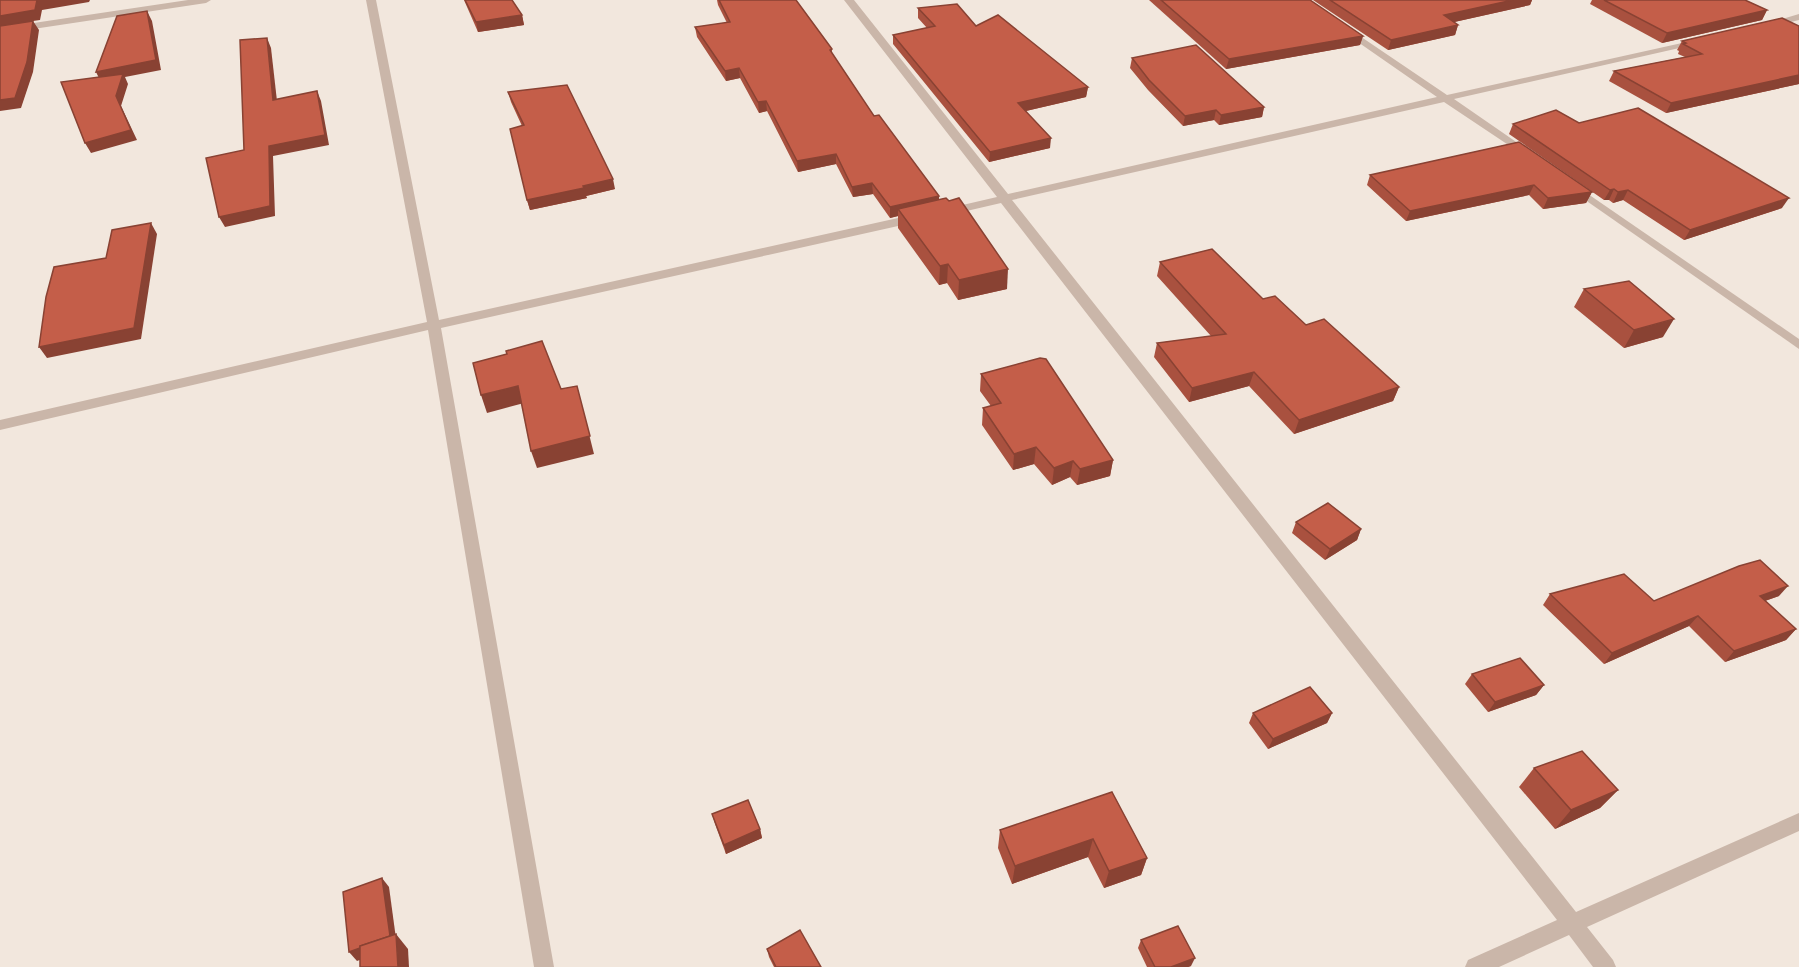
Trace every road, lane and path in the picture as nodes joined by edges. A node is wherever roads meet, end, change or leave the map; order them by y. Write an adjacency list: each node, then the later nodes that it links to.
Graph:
1 (206, 0): 7 (street)
2 (371, 0): 13 (street)
3 (849, 0): 12 (street)
4 (1799, 17): 6 (street)
5 (1332, 20): 9 (street)
6 (1754, 28)
7 (0, 31)
8 (1708, 38): 9 (street)
9 (1448, 99): 10 (street); 12 (street)
10 (1536, 160)
11 (1565, 181): 14 (street)
12 (1006, 198): 13 (street); 17 (street)
13 (434, 325): 15 (street); 18 (street)
14 (1799, 345)
15 (0, 424)
16 (1799, 822): 17 (street)
17 (1571, 923): 19 (street); 20 (street)
18 (544, 967)
19 (1475, 967)
20 (1606, 967)

